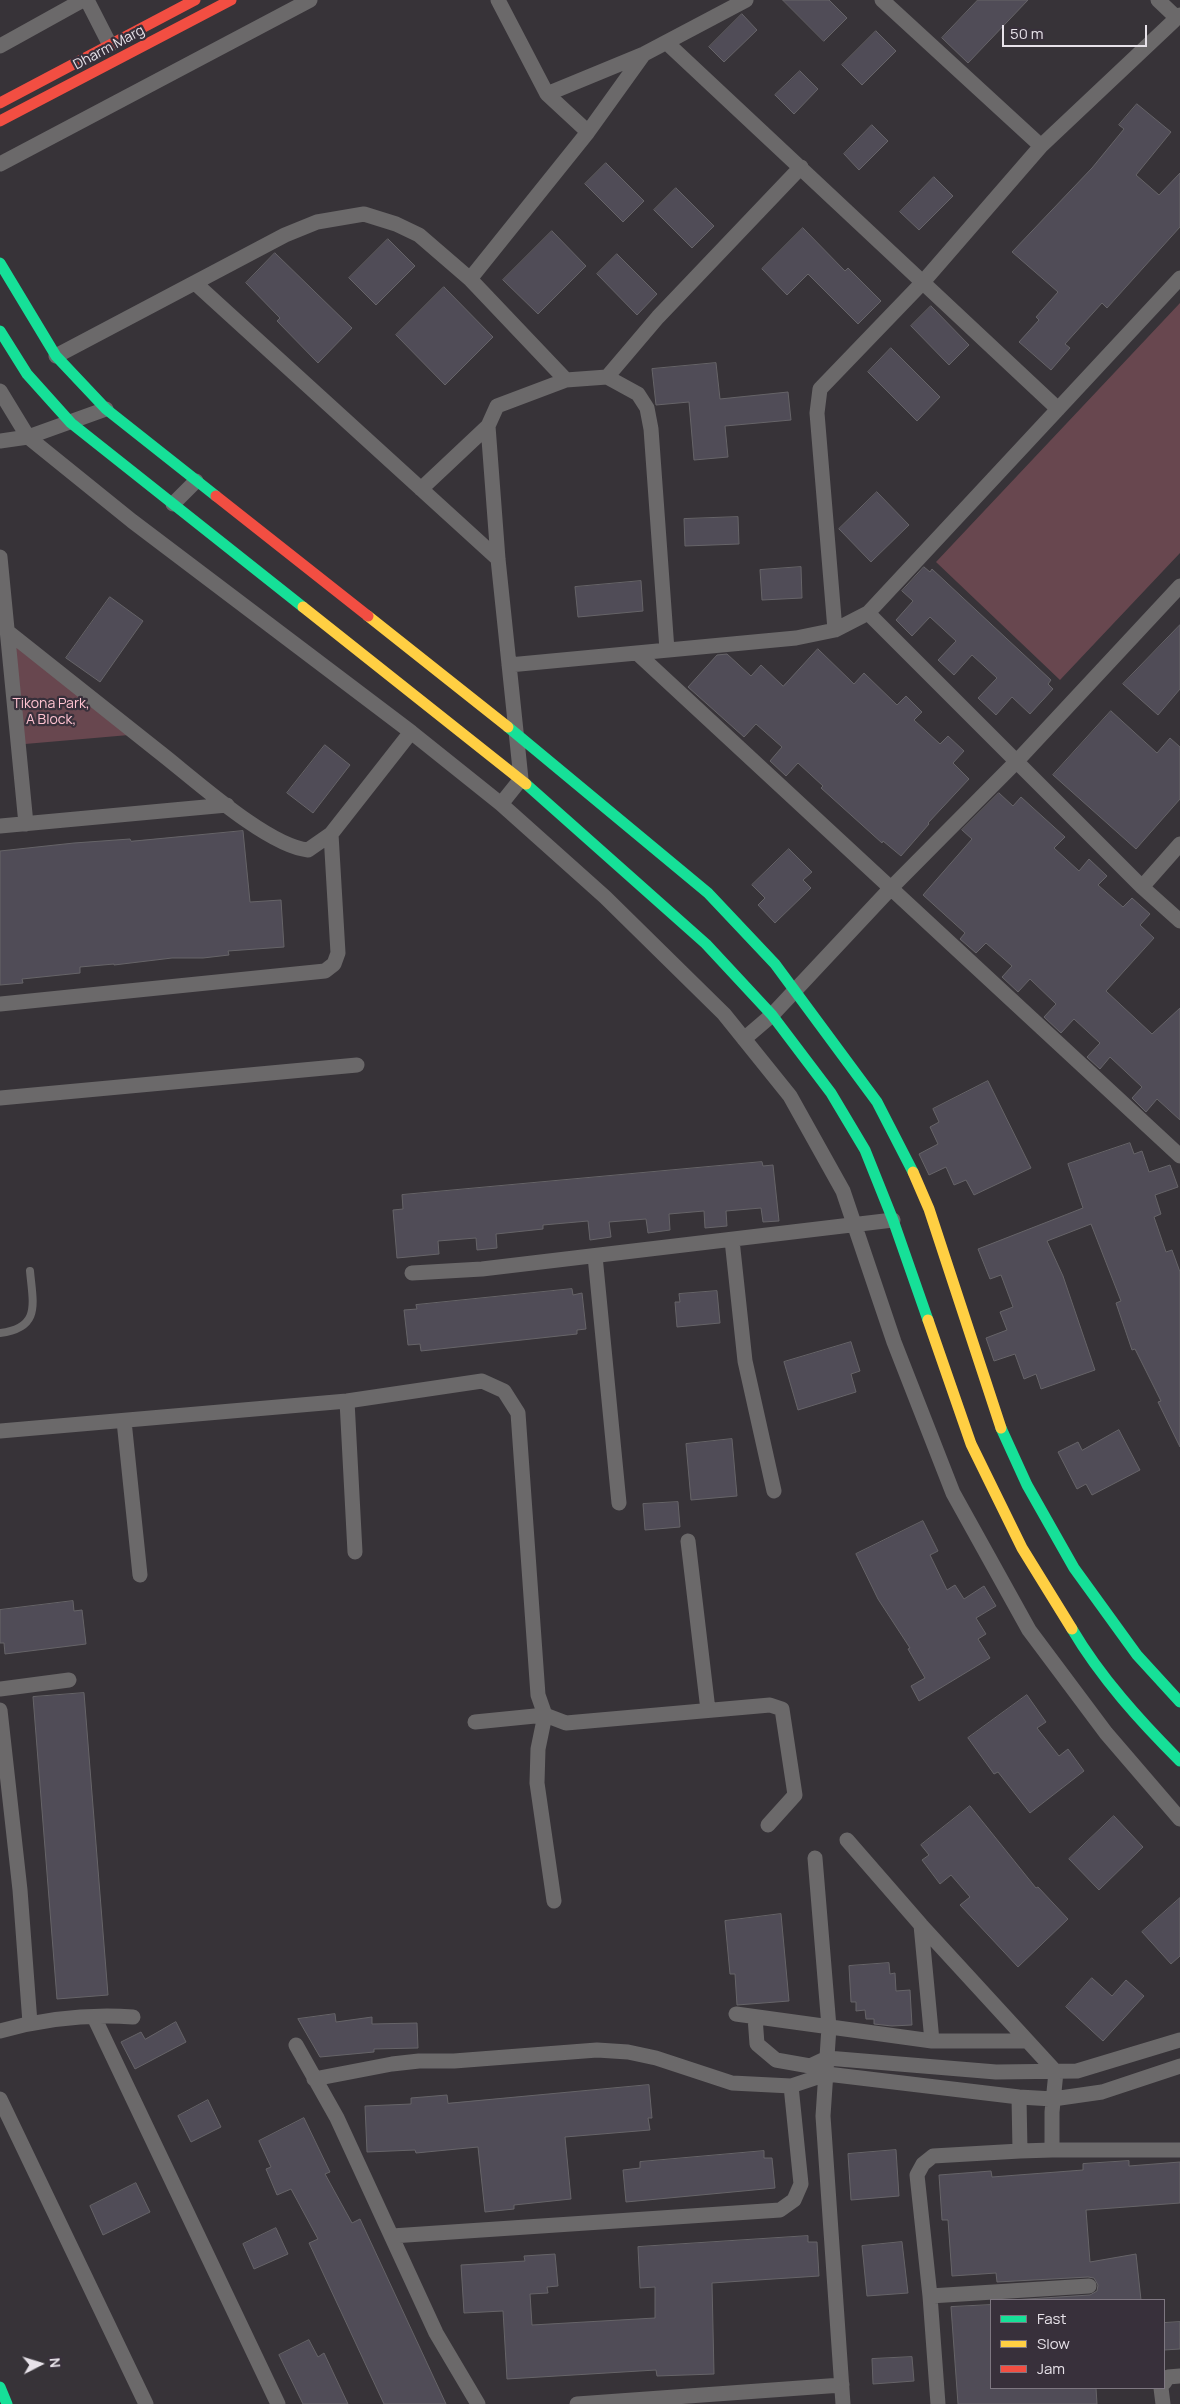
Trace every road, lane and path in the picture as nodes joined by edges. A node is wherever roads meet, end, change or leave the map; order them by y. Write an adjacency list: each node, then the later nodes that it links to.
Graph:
1 (83, 0): 13 (street)
2 (87, 0): 12 (street)
3 (195, 0): 12 (street, Dharm Marg)
4 (232, 0): 17 (street, Dharm Marg)
5 (310, 0): 20 (street)
6 (498, 0): 15 (street)
7 (746, 0): 11 (street)
8 (882, 0): 19 (street)
9 (1158, 0): 10 (street)
10 (1178, 16): 19 (street)
11 (667, 43): 14 (street); 21 (street)
12 (110, 45): 16 (street, Dharm Marg)
13 (0, 46)
14 (644, 54): 15 (street); 18 (street)
15 (547, 94): 18 (street)
16 (0, 103)
17 (0, 121)
18 (588, 132): 24 (street)
19 (1041, 146): 25 (street)
20 (0, 164)
21 (801, 167): 25 (street); 29 (street)
22 (0, 263): 28 (street)
23 (1180, 278): 33 (street)
24 (470, 279): 26 (street); 30 (street)
25 (923, 282): 33 (street); 45 (street)
26 (195, 284): 28 (street); 39 (street)
27 (0, 332): 34 (street)
28 (56, 356): 32 (street)
29 (608, 377): 30 (street); 47 (street)
30 (566, 380): 35 (street)
31 (0, 391): 36 (street)
32 (106, 408): 34 (street); 38 (street)
33 (1058, 409): 44 (street)
34 (71, 423): 36 (street); 40 (street)
35 (488, 426): 39 (street); 42 (street)
36 (28, 437): 37 (street); 50 (street)
37 (0, 441)
38 (196, 481): 40 (street); 51 (street)
39 (421, 489): 42 (street)
40 (173, 504): 53 (street)
41 (0, 557): 46 (street)
42 (498, 559): 49 (street)
43 (1180, 586): 52 (street)
44 (868, 613): 45 (street); 52 (street)
45 (835, 630): 47 (street)
46 (7, 631): 55 (street); 56 (street)
47 (667, 650): 48 (street)
48 (637, 653): 49 (street); 61 (street)
49 (509, 665): 51 (street)
50 (411, 732): 54 (street); 58 (street)
51 (516, 733): 53 (street); 63 (street)
52 (1017, 760): 60 (street); 61 (street)
53 (521, 779): 54 (street); 65 (street)
54 (501, 804): 66 (street)
55 (226, 805): 56 (street); 58 (street)
56 (26, 824): 57 (street)
57 (0, 826)
58 (331, 834): 64 (street)
59 (1180, 844): 60 (street)
60 (1142, 887): 62 (street)
61 (891, 888): 63 (street); 69 (street)
62 (1180, 921)
63 (795, 990): 65 (street); 87 (street)
64 (0, 1004)
65 (772, 1015): 66 (street); 70 (street)
66 (744, 1039): 71 (street)
67 (357, 1065): 68 (street)
68 (0, 1098)
69 (1180, 1156)
70 (893, 1220): 71 (street); 92 (street)
71 (852, 1225): 72 (street); 93 (street)
72 (732, 1240): 73 (street); 80 (street)
73 (595, 1256): 75 (street); 81 (street)
74 (30, 1272): 76 (lane)
75 (412, 1273)
76 (0, 1333)
77 (346, 1401): 78 (street); 83 (street); 90 (street)
78 (124, 1422): 79 (street); 84 (street)
79 (0, 1431)
80 (774, 1491)
81 (618, 1504)
82 (688, 1541): 89 (street)
83 (355, 1552)
84 (140, 1575)
85 (69, 1680): 86 (street)
86 (0, 1690)
87 (1180, 1702)
88 (0, 1710): 103 (street)
89 (708, 1710): 90 (street); 94 (street)
90 (545, 1715): 91 (street); 97 (street)
91 (475, 1722)
92 (1180, 1761)
93 (1180, 1819)
94 (768, 1825)
95 (847, 1840): 98 (street)
96 (815, 1858): 104 (street)
97 (554, 1901)
98 (921, 1925): 107 (street); 108 (street)
99 (736, 2014): 100 (street)
100 (756, 2016): 104 (street); 110 (street)
101 (94, 2017): 102 (street); 103 (street); 134 (street)
102 (133, 2017)
103 (30, 2023): 105 (street)
104 (830, 2027): 107 (street); 110 (street)
105 (0, 2031)
106 (1180, 2040): 112 (street)
107 (932, 2041): 108 (street)
108 (1027, 2041): 112 (street)
109 (296, 2045): 114 (street)
110 (827, 2058): 112 (street); 113 (street)
111 (1180, 2066): 118 (street)
112 (1056, 2072): 118 (street)
113 (828, 2074): 115 (street); 116 (street); 127 (street)
114 (314, 2079): 115 (street); 122 (street)
115 (791, 2086): 122 (street)
116 (1019, 2097): 118 (street); 121 (street)
117 (0, 2099): 133 (street)
118 (1053, 2099): 119 (street)
119 (1052, 2150): 120 (street); 121 (street)
120 (1180, 2150)
121 (1020, 2151): 124 (street)
122 (392, 2236): 131 (street)
123 (1089, 2286): 124 (street)
124 (930, 2296): 137 (street)
125 (1180, 2376): 126 (street)
126 (1165, 2382)
127 (842, 2385): 130 (street); 136 (street)
128 (0, 2387): 132 (street)
129 (1161, 2389): 138 (street)
130 (674, 2401): 135 (street)
131 (474, 2403)
132 (7, 2404)
133 (146, 2404)
134 (278, 2404)
135 (577, 2404)
136 (843, 2404)
137 (938, 2404)
138 (1163, 2404)

